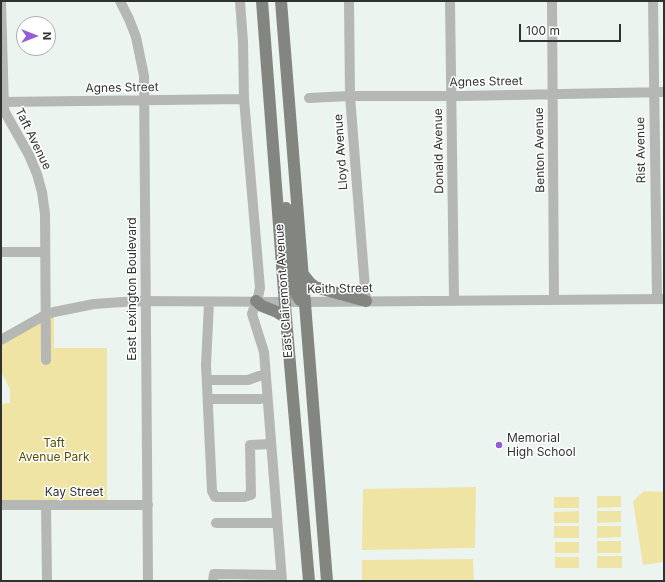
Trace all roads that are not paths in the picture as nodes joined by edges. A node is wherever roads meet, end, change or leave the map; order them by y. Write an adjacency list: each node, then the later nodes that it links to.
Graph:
1 (1, 1): 20 (street, Taft Avenue)
2 (120, 1): 19 (street, East Lexington Boulevard)
3 (240, 1): 18 (street)
4 (262, 1): 12 (main road, East Clairemont Avenue)
5 (275, 1): 11 (street)
6 (282, 1): 11 (main road, East Clairemont Avenue)
7 (349, 1): 15 (street, Lloyd Avenue)
8 (450, 1): 16 (street, Donald Avenue)
9 (552, 1): 14 (street, Benton Avenue)
10 (653, 1): 13 (street, Rist Avenue)
11 (284, 41): 23 (main road, East Clairemont Avenue)
12 (268, 71): 31 (main road, East Clairemont Avenue); 32 (main road)
13 (659, 92): 14 (street, Agnes Street); 24 (street, Rist Avenue)
14 (552, 94): 16 (street, Agnes Street); 26 (street, Benton Avenue)
15 (350, 96): 16 (street, Agnes Street); 17 (street, Agnes Street); 29 (street, Lloyd Avenue)
16 (452, 96): 25 (street, Donald Avenue)
17 (309, 98)
18 (244, 99): 19 (street, Agnes Street); 28 (street)
19 (144, 100): 20 (street, Agnes Street); 27 (street, East Lexington Boulevard)
20 (2, 102): 22 (street, Taft Avenue)
21 (1, 252): 22 (street)
22 (45, 252): 33 (street, Taft Avenue)
23 (302, 273): 29 (main road); 32 (main road, East Clairemont Avenue)
24 (660, 299): 26 (street, Keith Street)
25 (454, 300): 26 (street, Keith Street); 29 (street, Keith Street)
26 (554, 300)
27 (146, 301): 30 (street, Keith Street); 33 (street, Keith Street); 45 (street, East Lexington Boulevard)
28 (256, 301): 30 (street, Keith Street); 31 (street, Keith Street); 34 (main road); 37 (street)
29 (366, 301): 32 (street, Keith Street)
30 (209, 302): 38 (street)
31 (285, 302): 32 (street, Keith Street); 34 (main road, East Clairemont Avenue); 41 (main road)
32 (305, 302): 41 (main road, East Clairemont Avenue)
33 (46, 315): 35 (street, Keith Street); 36 (street, Taft Avenue)
34 (286, 318): 48 (main road, East Clairemont Avenue)
35 (1, 340)
36 (46, 360)
37 (266, 375): 38 (street); 42 (street)
38 (207, 380): 39 (street)
39 (208, 399): 40 (street); 42 (street)
40 (261, 399)
41 (313, 414): 55 (main road, East Clairemont Avenue)
42 (271, 444): 47 (street)
43 (1, 505): 44 (street, Kay Street)
44 (46, 505): 45 (street, Kay Street); 50 (street)
45 (148, 505): 51 (street, East Lexington Boulevard)
46 (216, 523): 47 (street)
47 (277, 523): 49 (street)
48 (304, 539): 53 (main road, East Clairemont Avenue); 54 (main road)
49 (282, 578): 52 (street)
50 (47, 581)
51 (148, 581)
52 (213, 581)
53 (309, 581)
54 (316, 581)
55 (326, 581)

